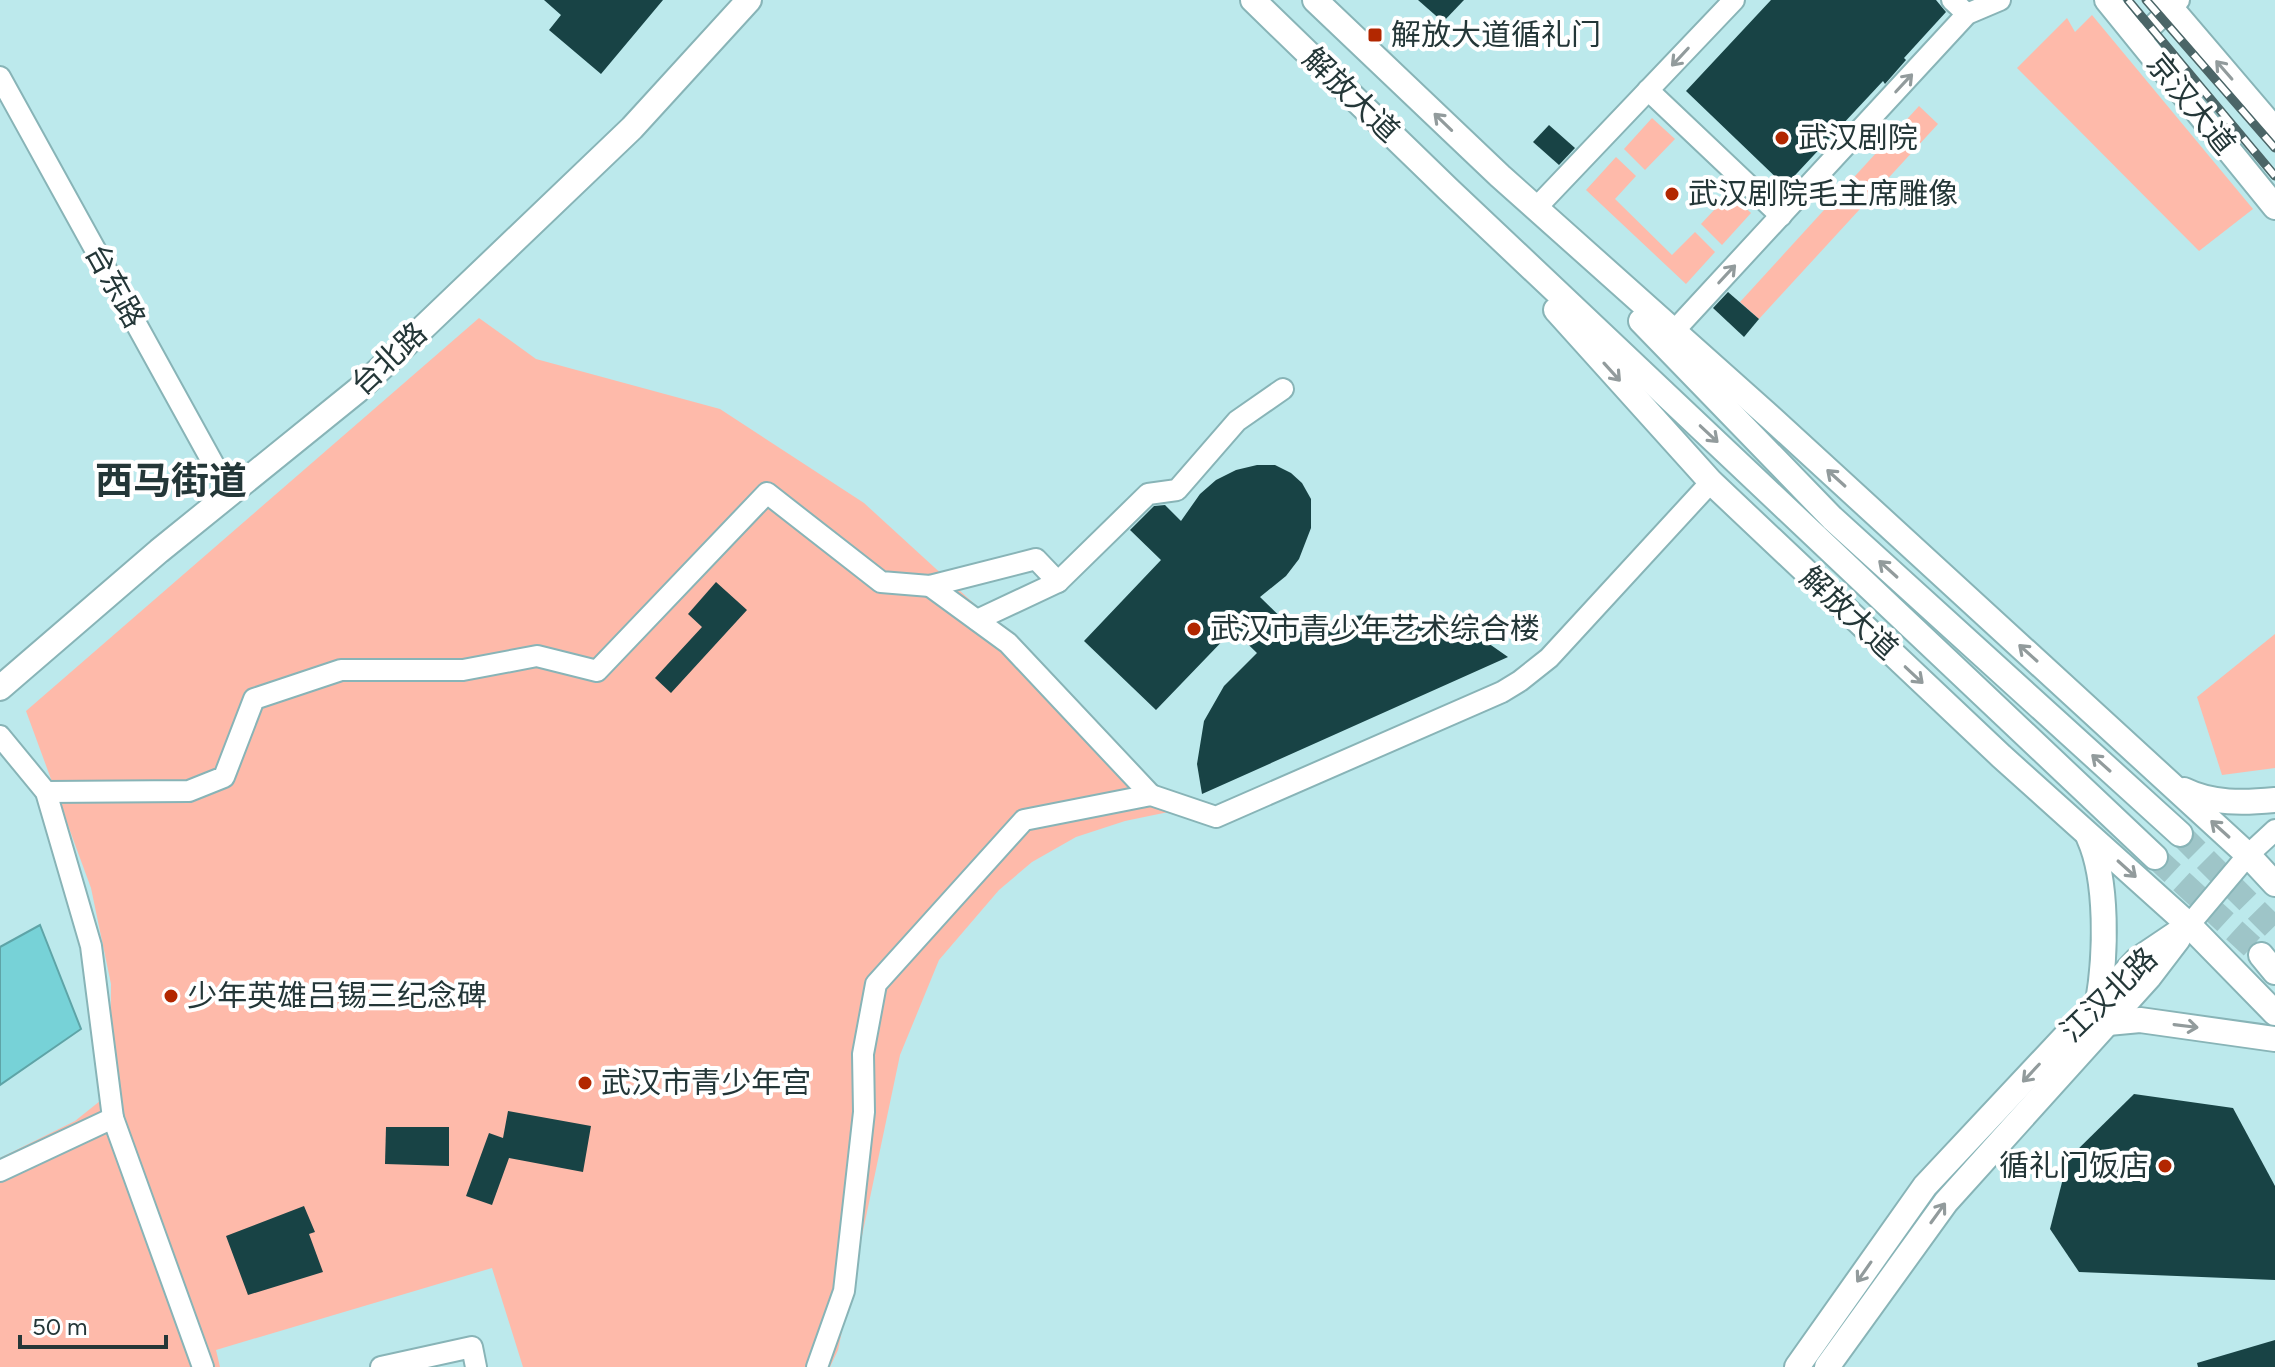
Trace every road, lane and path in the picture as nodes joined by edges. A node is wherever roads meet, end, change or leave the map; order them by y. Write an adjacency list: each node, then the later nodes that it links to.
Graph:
1 (749, 0): 22 (main road, 台北路)
2 (1253, 0): 15 (main road, 解放大道)
3 (1315, 0): 14 (main road, 解放大道, one-way to 3)
4 (1734, 0): 12 (street, one-way to 12)
5 (1952, 0): 9 (street)
6 (2000, 0): 9 (street)
7 (2107, 0): 10 (main road, 京汉大道)
8 (2171, 3): 10 (street); 13 (main road, 京汉大道, one-way to 8)
9 (1967, 14): 18 (street, one-way to 9)
10 (2139, 39): 16 (main road, 京汉大道)
11 (0, 77): 22 (street, 台东路)
12 (1648, 90): 17 (street); 18 (street)
13 (2275, 130)
14 (1500, 176): 17 (main road, 解放大道); 34 (main road, 解放大道, one-way to 14)
15 (1448, 189): 21 (main road, 解放大道, one-way to 21); 36 (main road, 解放大道, one-way to 36)
16 (2275, 207)
17 (1536, 208): 19 (main road, 解放大道)
18 (1781, 216): 19 (street, one-way to 18)
19 (1674, 331): 28 (main road, 解放大道, one-way to 19)
20 (1283, 389): 23 (street)
21 (1711, 482): 30 (street); 33 (main road, 解放大道, one-way to 33)
22 (230, 494): 26 (main road, 台北路)
23 (1058, 582): 24 (street); 25 (street)
24 (930, 586): 25 (street); 29 (street)
25 (977, 620): 30 (street)
26 (0, 688)
27 (0, 736): 29 (street)
28 (2169, 783): 31 (main road); 35 (main road, 解放大道, one-way to 28)
29 (46, 792): 42 (street)
30 (1151, 795): 47 (street)
31 (2275, 800)
32 (2275, 830): 35 (street)
33 (2087, 832): 38 (main road, 解放大道, one-way to 38); 39 (main road)
34 (2180, 834)
35 (2248, 855): 37 (main road, 解放大道); 38 (street)
36 (2155, 857)
37 (2275, 884)
38 (2189, 925): 39 (main road, 江汉北路); 40 (main road, 解放大道)
39 (2103, 1012): 41 (main road, one-way to 41); 48 (main road, 江汉北路, one-way to 48); 49 (main road, 江汉北路, one-way to 39)
40 (2275, 1013)
41 (2275, 1039)
42 (113, 1118): 43 (street); 44 (street)
43 (0, 1171)
44 (203, 1367)
45 (381, 1367): 46 (street)
46 (476, 1367)
47 (817, 1367)
48 (1797, 1367)
49 (1827, 1367)

